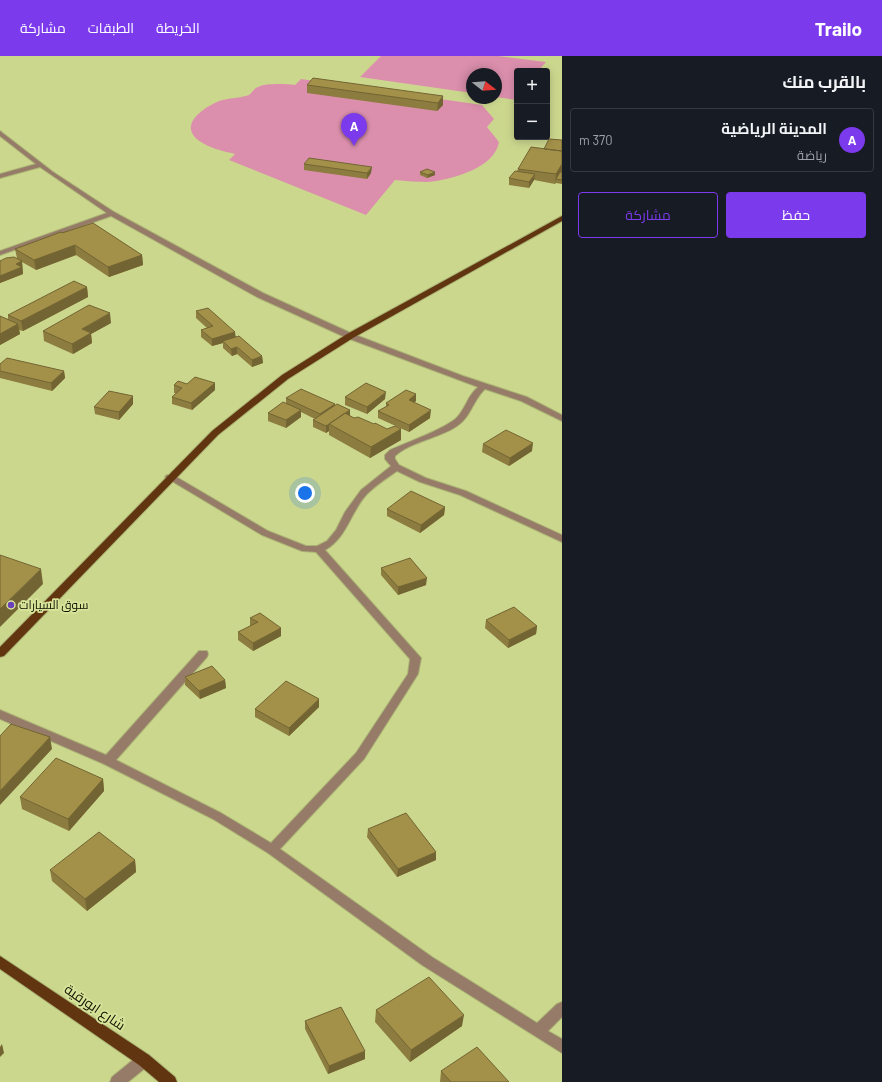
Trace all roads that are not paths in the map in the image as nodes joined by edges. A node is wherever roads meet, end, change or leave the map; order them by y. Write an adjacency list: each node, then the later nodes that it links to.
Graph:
1 (0, 133): 2 (street)
2 (41, 165): 3 (street); 4 (street)
3 (0, 176)
4 (112, 213): 6 (street); 7 (street)
5 (562, 218): 7 (main road)
6 (0, 254)
7 (350, 336): 8 (street); 11 (main road)
8 (483, 386): 9 (street); 10 (street)
9 (562, 418)
10 (396, 467): 12 (street); 13 (street)
11 (170, 477): 13 (street); 14 (main road)
12 (562, 539)
13 (319, 549): 18 (street)
14 (0, 653)
15 (203, 654): 17 (street)
16 (0, 714): 17 (street)
17 (108, 761): 18 (street)
18 (272, 850): 21 (street)
19 (0, 962): 23 (main road, شارع ابورقية)
20 (562, 1008): 21 (street)
21 (538, 1031): 22 (street)
22 (562, 1047)
23 (144, 1060): 24 (street); 25 (main road, شارع ابورقية)
24 (117, 1082)
25 (170, 1082)

